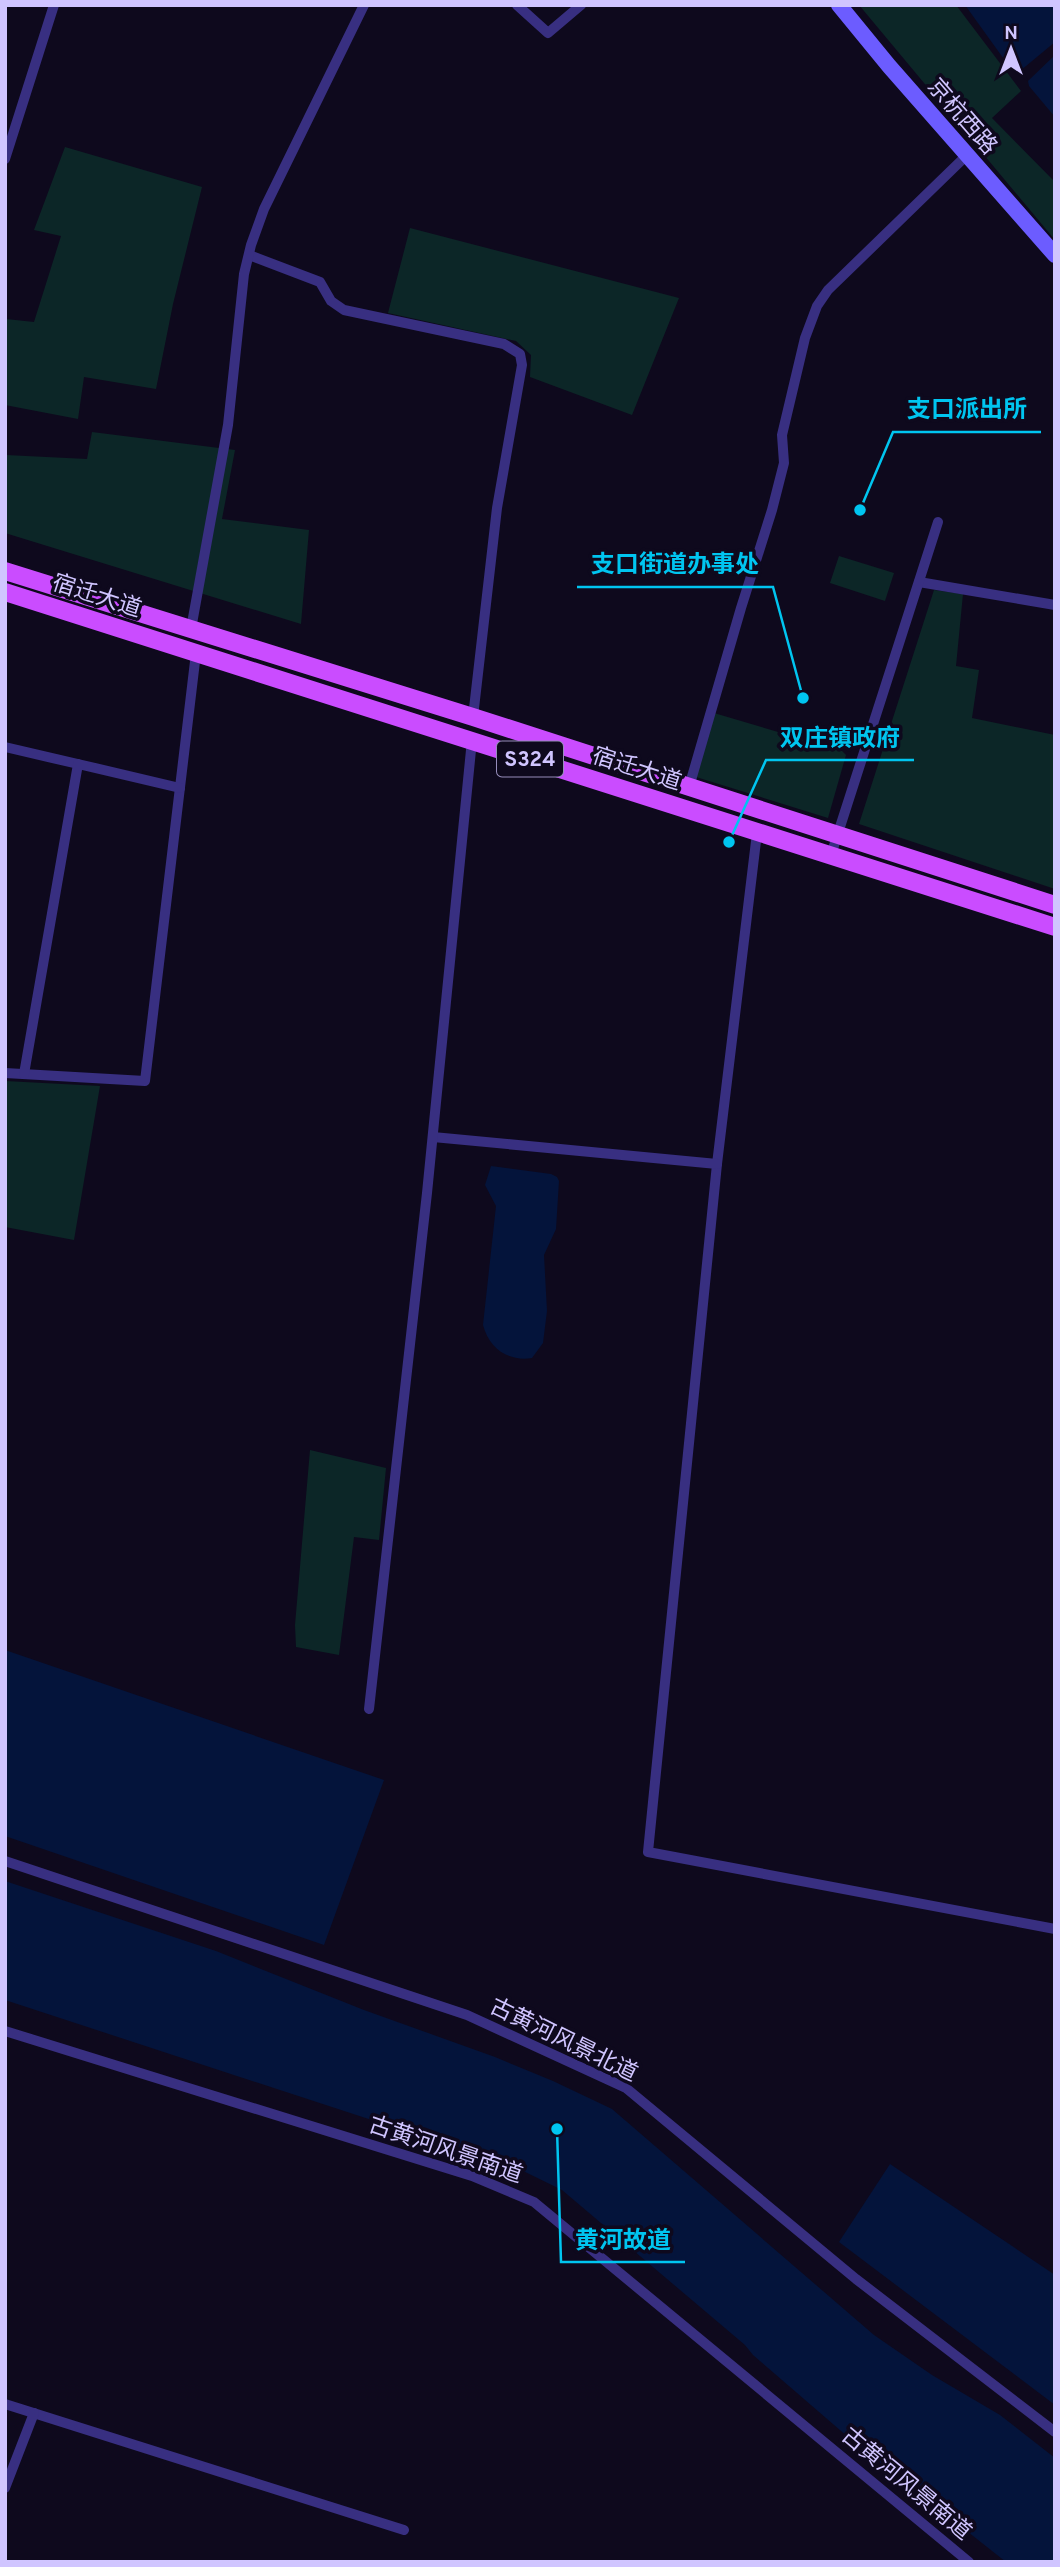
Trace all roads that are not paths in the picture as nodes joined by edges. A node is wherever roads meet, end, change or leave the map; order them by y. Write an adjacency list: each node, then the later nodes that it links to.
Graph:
1 (54, 5): 7 (street)
2 (365, 5): 8 (street)
3 (517, 5): 4 (street)
4 (581, 5)
5 (839, 5): 6 (main road, 京杭西路)
6 (967, 155): 9 (main road, 京杭西路); 21 (street)
7 (5, 159)
8 (249, 255): 15 (street); 17 (street)
9 (1055, 255)
10 (939, 522): 12 (street)
11 (5, 571): 15 (main road, 宿迁大道 / S324)
12 (919, 582): 14 (street); 24 (street)
13 (5, 592): 16 (main road, 宿迁大道 / S324)
14 (1055, 605)
15 (191, 629): 17 (main road, 宿迁大道 / S324)
16 (196, 653): 18 (main road, 宿迁大道 / S324); 22 (street)
17 (473, 717): 21 (main road, 宿迁大道 / S324)
18 (472, 740): 23 (main road, 宿迁大道 / S324); 30 (street)
19 (5, 747): 20 (street)
20 (78, 764): 22 (street); 29 (street)
21 (689, 787): 24 (main road, 宿迁大道 / S324)
22 (180, 788): 29 (street)
23 (757, 832): 25 (main road, 宿迁大道 / S324); 31 (street)
24 (837, 835): 25 (street); 26 (main road, 宿迁大道 / S324)
25 (831, 855): 27 (main road, 宿迁大道 / S324)
26 (1055, 905)
27 (1055, 927)
28 (5, 1073): 29 (street)
29 (24, 1074)
30 (433, 1137): 31 (street); 32 (street)
31 (717, 1164): 34 (street)
32 (369, 1709)
33 (5, 1861): 38 (street, 古黄河风景北道)
34 (1055, 1928)
35 (5, 2031): 41 (street, 古黄河风景南道)
36 (5, 2404): 37 (street)
37 (34, 2413): 39 (street); 40 (street)
38 (1055, 2432)
39 (5, 2488)
40 (404, 2530)
41 (969, 2562)

